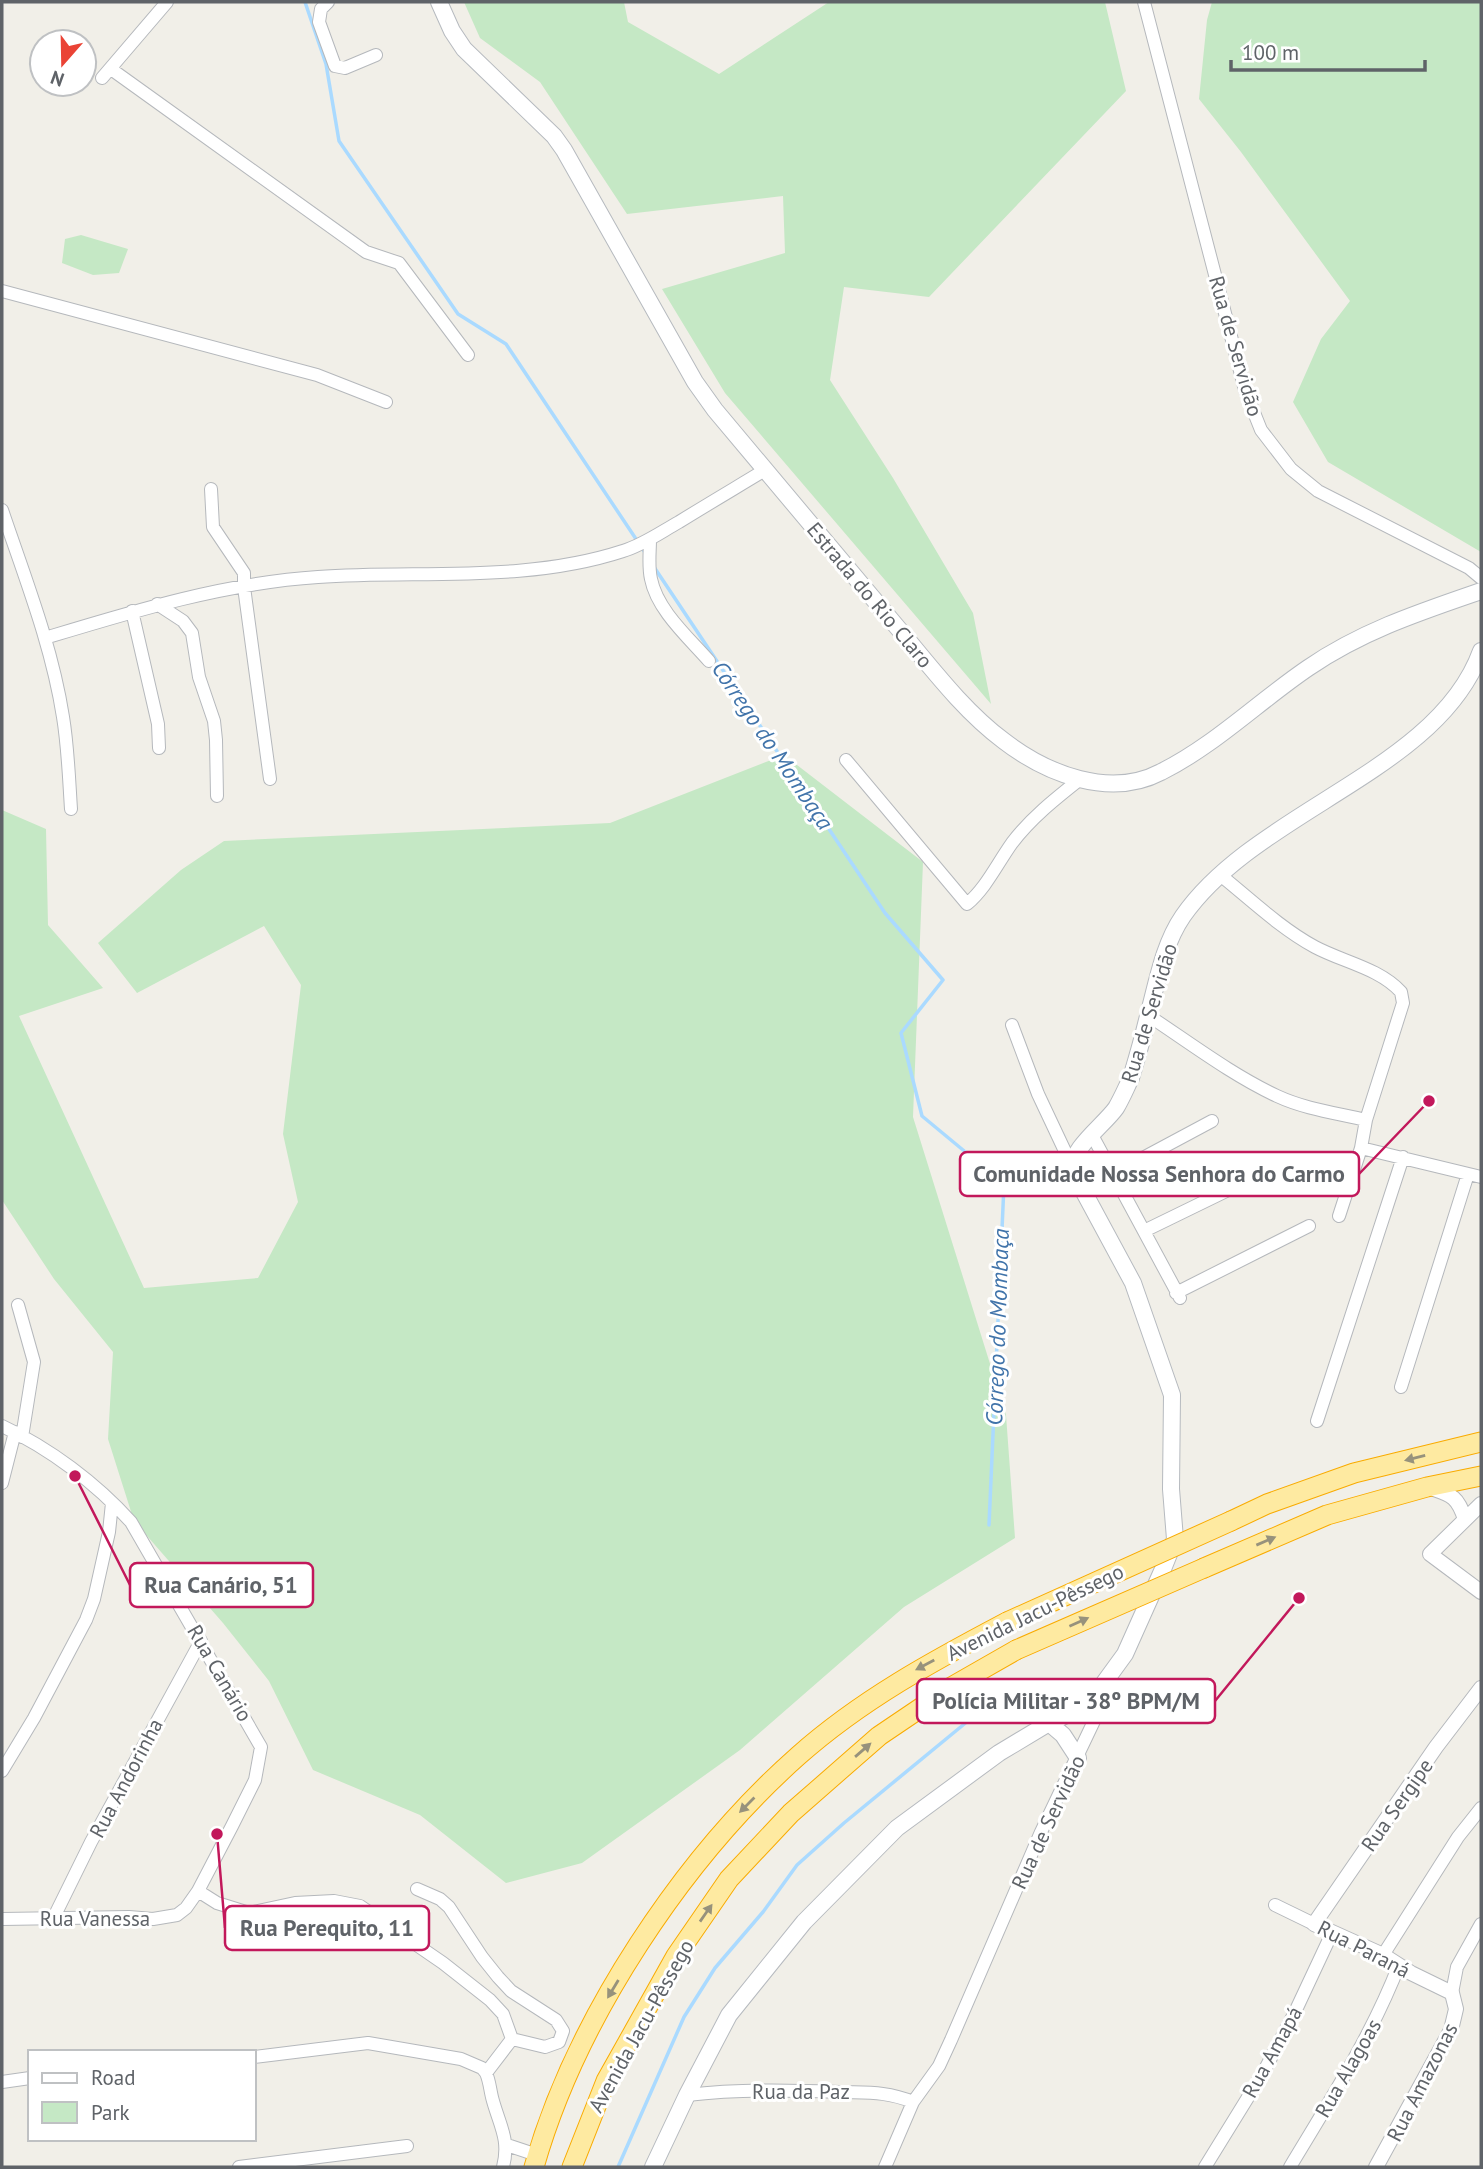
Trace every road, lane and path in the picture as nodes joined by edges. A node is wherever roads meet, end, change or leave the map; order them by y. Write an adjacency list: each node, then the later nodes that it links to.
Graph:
1 (167, 2): 7 (street)
2 (328, 2): 5 (street)
3 (439, 2): 9 (main road, Estrada do Rio Claro)
4 (1144, 2): 13 (street, Rua de Servidão)
5 (376, 55)
6 (2, 291): 8 (street)
7 (468, 355)
8 (386, 402)
9 (765, 470): 12 (street); 24 (main road, Estrada do Rio Claro)
10 (211, 489): 14 (street)
11 (2, 510): 18 (street)
12 (650, 539): 14 (street); 20 (street)
13 (1481, 578)
14 (244, 587): 16 (street); 23 (street)
15 (1481, 592): 24 (main road, Estrada do Rio Claro)
16 (157, 604): 17 (street); 25 (street)
17 (132, 611): 18 (street); 21 (street)
18 (45, 638): 26 (street)
19 (1481, 651): 27 (main road, Rua de Servidão)
20 (709, 662)
21 (159, 748)
22 (846, 760): 24 (street)
23 (270, 779)
24 (1079, 780)
25 (217, 796)
26 (71, 809)
27 (1219, 874): 28 (main road, Rua de Servidão); 30 (street)
28 (1149, 1016): 30 (street); 32 (main road, Rua de Servidão)
29 (1012, 1025): 35 (street)
30 (1366, 1120): 33 (street)
31 (1212, 1121): 36 (street)
32 (1092, 1135): 35 (main road, Rua de Servidão); 36 (street)
33 (1361, 1148): 34 (street); 39 (street)
34 (1403, 1157): 38 (street); 44 (street)
35 (1072, 1164): 56 (main road, Rua de Servidão)
36 (1113, 1174): 41 (street)
37 (1261, 1174): 41 (street)
38 (1475, 1175): 43 (street)
39 (1339, 1216)
40 (1309, 1226): 41 (street)
41 (1144, 1231)
42 (18, 1304): 46 (street)
43 (1401, 1387)
44 (1317, 1421)
45 (2, 1426): 46 (street, Rua Canário)
46 (18, 1435): 49 (street); 51 (street, Rua Canário)
47 (1481, 1442): 82 (highway, Avenida Jacu-Pêssego, one-way to 82, bridge)
48 (1481, 1476): 50 (highway, Avenida Jacu-Pêssego)
49 (2, 1483)
50 (1427, 1487): 53 (street); 86 (highway, Avenida Jacu-Pêssego, one-way to 50, bridge)
51 (112, 1503): 55 (street, Rua Canário); 60 (street)
52 (1481, 1504): 53 (street)
53 (1465, 1519): 54 (street)
54 (1481, 1592)
55 (201, 1641): 63 (street, Rua Canário); 65 (street, Rua Andorinha)
56 (1101, 1687): 58 (main road); 59 (street, Rua de Servidão)
57 (1481, 1688): 67 (street, Rua Sergipe)
58 (1049, 1723): 59 (main road); 78 (main road)
59 (1077, 1758): 79 (street, Rua de Servidão)
60 (2, 1771)
61 (1481, 1808): 70 (street)
62 (416, 1889): 73 (street)
63 (198, 1891): 65 (street, Rua Vanessa); 73 (street)
64 (1275, 1905): 67 (street, Rua Paraná)
65 (54, 1917): 66 (street, Rua Vanessa)
66 (2, 1919)
67 (1314, 1924): 69 (street, Rua Paraná)
68 (1481, 1924): 72 (street)
69 (1332, 1933): 70 (street, Rua Paraná); 89 (street, Rua Amapá)
70 (1383, 1955): 71 (street, Rua Paraná)
71 (1399, 1965): 72 (street, Rua Paraná); 90 (street, Rua Alagoas)
72 (1452, 1993): 91 (street, Rua Amazonas)
73 (512, 2039): 75 (street)
74 (256, 2057): 75 (street)
75 (486, 2073): 80 (street)
76 (28, 2078): 77 (street)
77 (2, 2082)
78 (687, 2095): 79 (street, Rua da Paz); 87 (main road)
79 (913, 2102): 88 (street, Rua de Servidão)
80 (507, 2145): 82 (street); 85 (street)
81 (407, 2146): 83 (street)
82 (536, 2161)
83 (312, 2163): 84 (street)
84 (239, 2167)
85 (503, 2167)
86 (572, 2167)
87 (653, 2167)
88 (885, 2167)
89 (1205, 2167)
90 (1290, 2167)
91 (1376, 2167)

